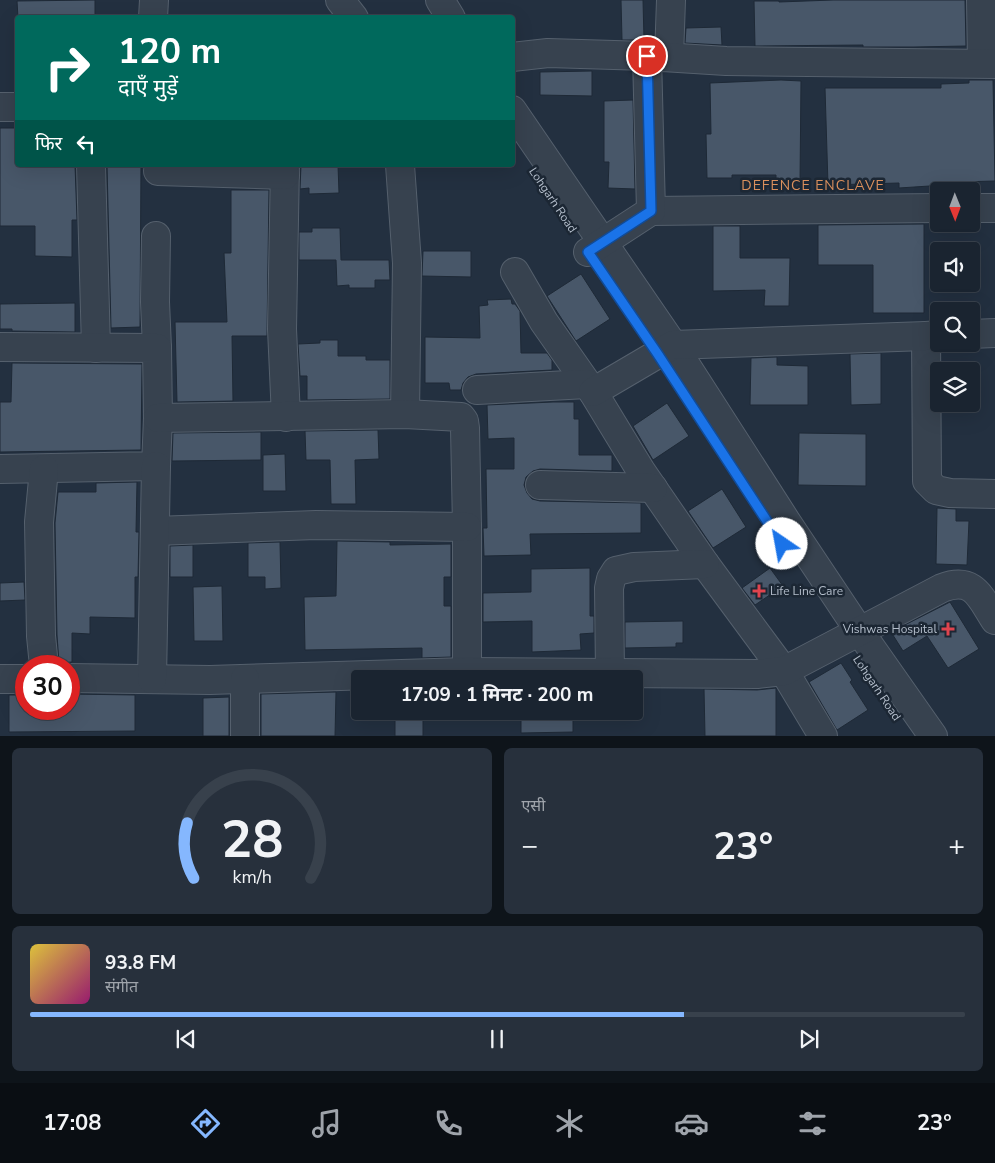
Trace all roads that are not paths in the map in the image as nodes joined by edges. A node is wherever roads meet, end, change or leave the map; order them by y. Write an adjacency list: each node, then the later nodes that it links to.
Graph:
1 (154, 0): 7 (street)
2 (340, 0): 8 (street)
3 (420, 0): 9 (street)
4 (440, 0): 10 (street)
5 (671, 0): 11 (street)
6 (980, 0): 13 (street)
7 (153, 15)
8 (352, 15)
9 (429, 15)
10 (449, 15)
11 (658, 56): 12 (street); 13 (street); 25 (street)
12 (515, 57)
13 (989, 64)
14 (0, 107): 15 (street)
15 (15, 107)
16 (515, 115): 27 (street)
17 (515, 144): 27 (street, Lohgarh Road)
18 (91, 167): 33 (street)
19 (400, 167): 39 (street)
20 (285, 170): 21 (street); 40 (street)
21 (158, 171)
22 (930, 208): 25 (street)
23 (980, 208): 24 (street)
24 (995, 208)
25 (651, 211): 27 (street)
26 (156, 236): 34 (street)
27 (595, 247): 35 (street, Lohgarh Road)
28 (515, 272): 37 (street)
29 (995, 333): 30 (street)
30 (980, 334)
31 (930, 336): 35 (street)
32 (0, 348): 33 (street)
33 (96, 348): 34 (street)
34 (157, 348): 41 (street)
35 (665, 349): 37 (street); 52 (street, Lohgarh Road)
36 (931, 352): 47 (street)
37 (590, 388): 38 (street); 46 (street)
38 (477, 390)
39 (405, 414): 40 (street); 48 (street)
40 (286, 417): 41 (street)
41 (158, 418): 42 (street)
42 (156, 466): 44 (street); 49 (street)
43 (0, 469): 44 (street)
44 (44, 469): 53 (street)
45 (540, 485): 46 (street)
46 (652, 488): 50 (street)
47 (995, 494)
48 (468, 527): 49 (street); 54 (street)
49 (154, 531): 62 (street)
50 (705, 564): 55 (street); 56 (street)
51 (995, 620): 52 (street)
52 (852, 636): 56 (street); 66 (street, Lohgarh Road); 67 (street)
53 (43, 655)
54 (468, 670)
55 (610, 670)
56 (784, 671): 57 (street); 65 (street)
57 (643, 674)
58 (351, 676): 63 (street)
59 (80, 678): 62 (street)
60 (0, 679): 61 (street)
61 (15, 679)
62 (152, 679): 63 (street)
63 (245, 679): 64 (street)
64 (245, 736)
65 (823, 736)
66 (910, 736)
67 (933, 736)

